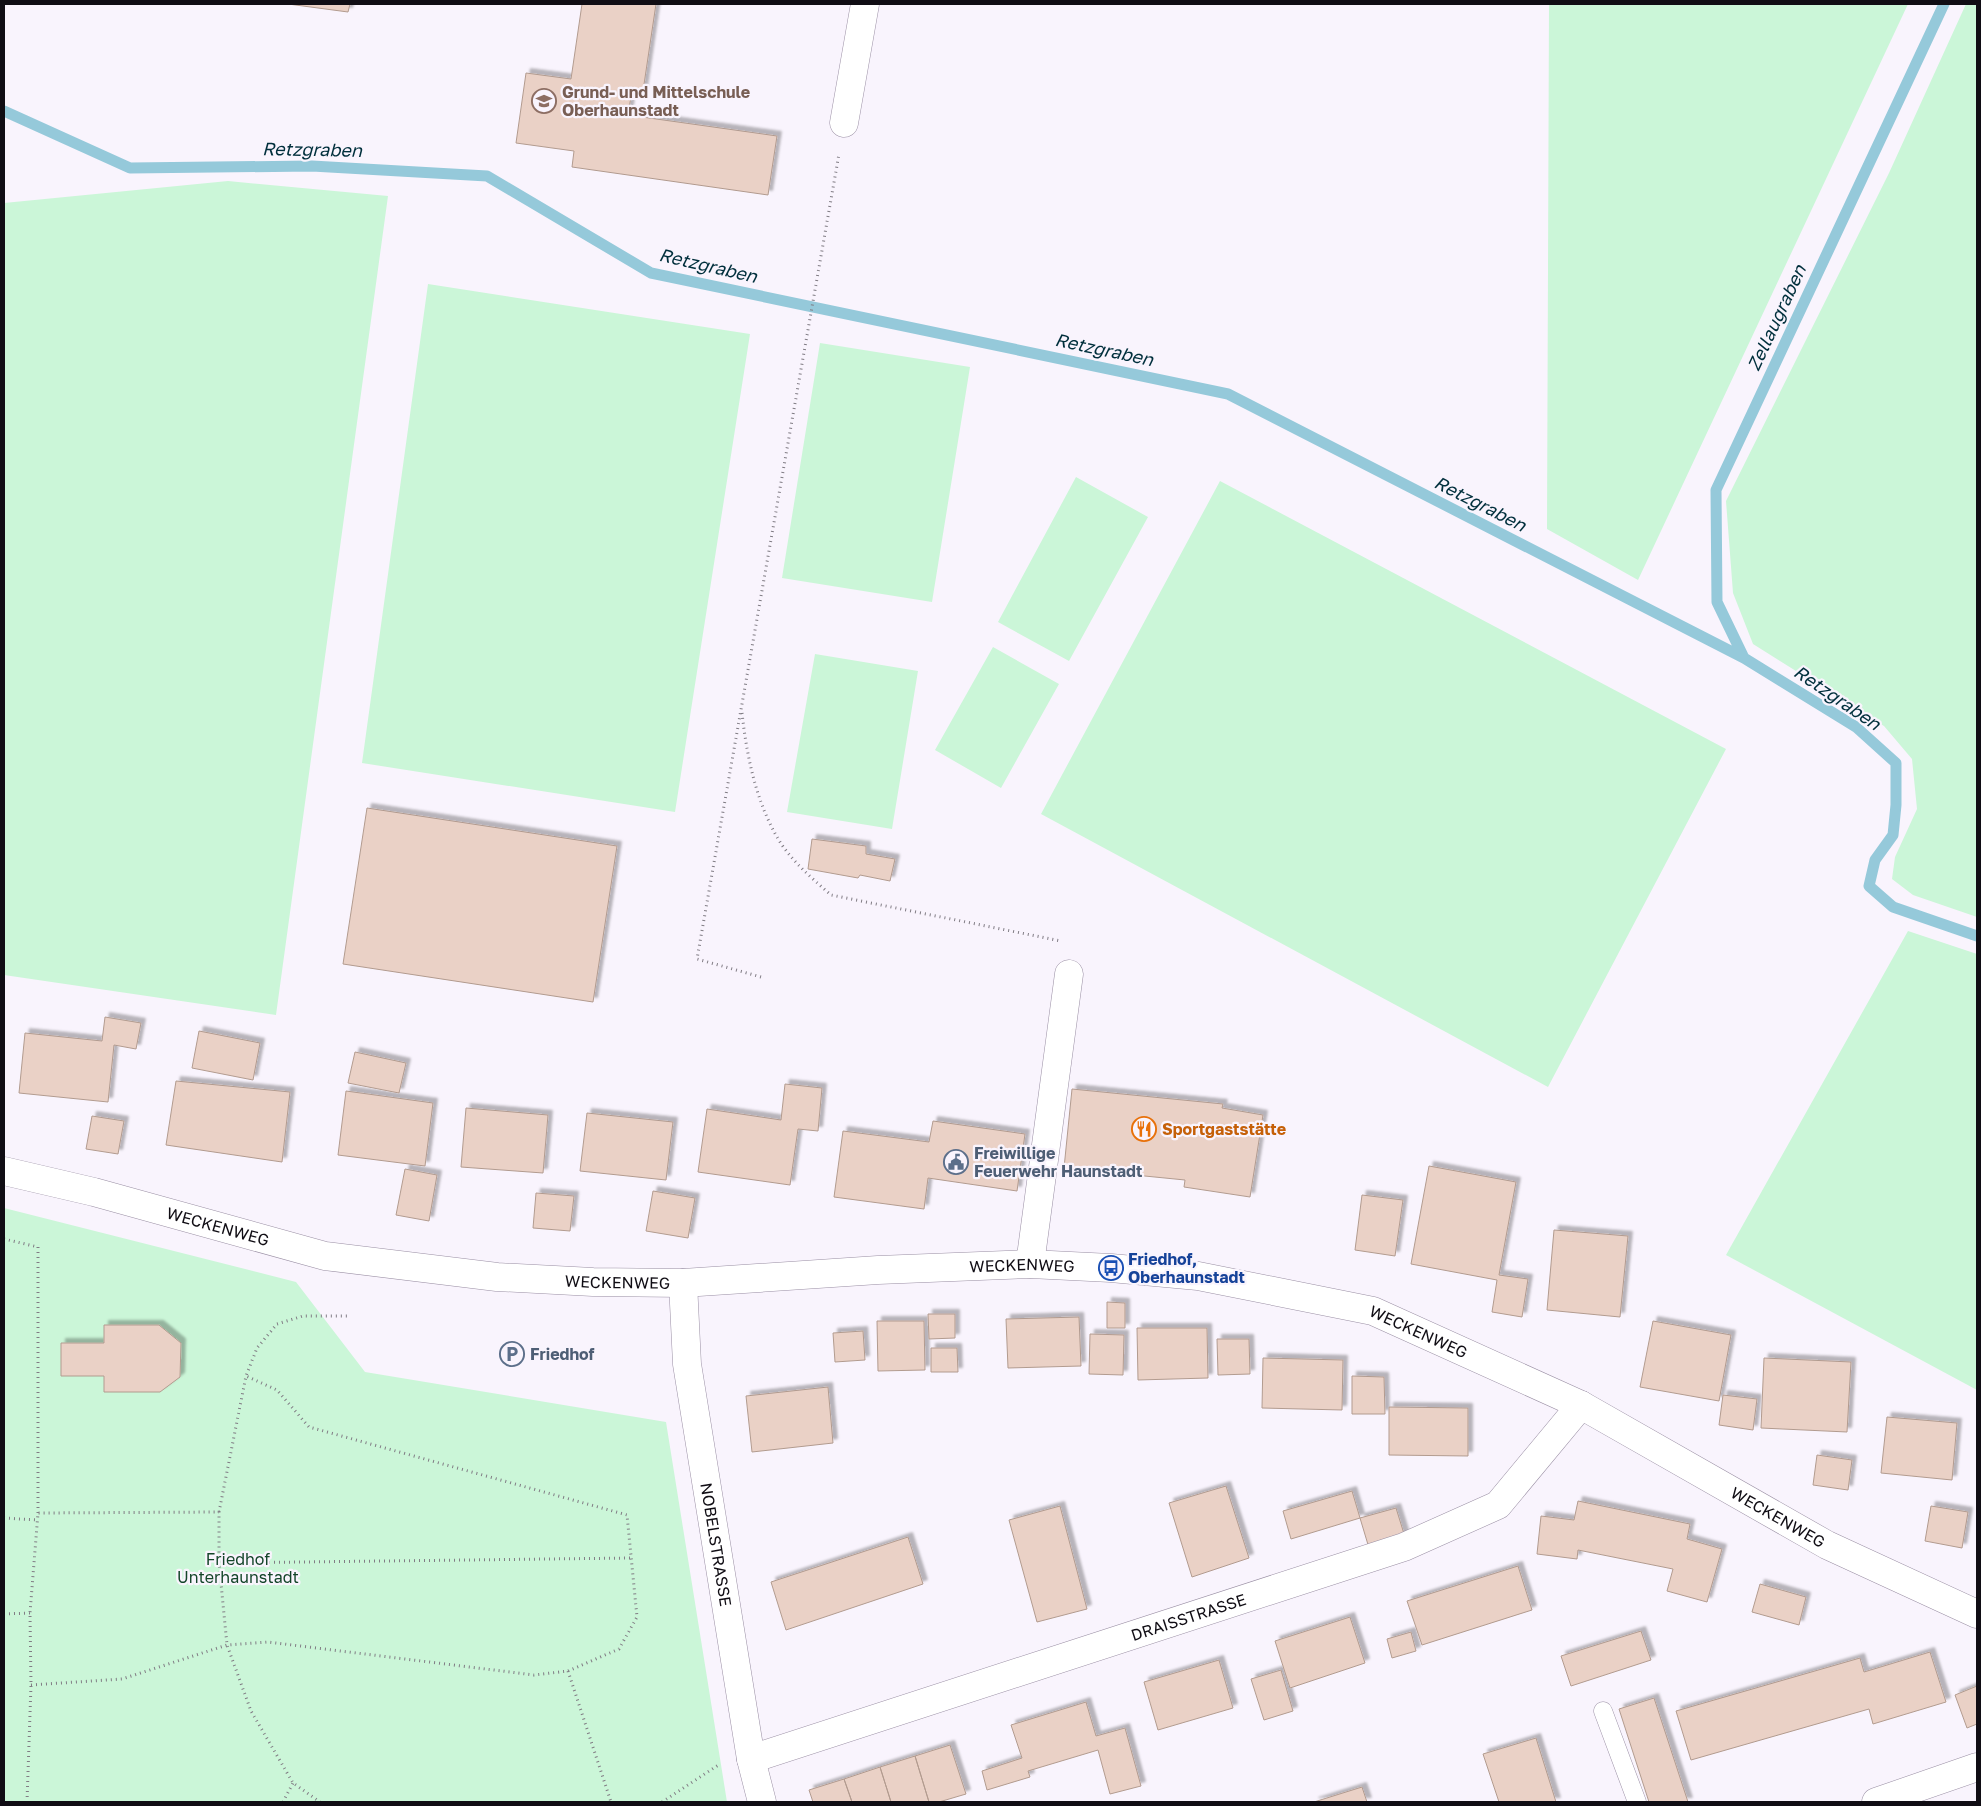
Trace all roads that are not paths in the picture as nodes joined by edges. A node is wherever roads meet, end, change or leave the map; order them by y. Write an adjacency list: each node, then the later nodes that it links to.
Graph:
1 (865, 4): 2 (street)
2 (844, 123)
3 (1069, 974): 5 (street)
4 (4, 1170): 6 (street, WECKENWEG)
5 (1030, 1264): 6 (street, WECKENWEG); 7 (street, WECKENWEG)
6 (683, 1283): 10 (street, NOBELSTRASSE)
7 (1581, 1405): 8 (street, WECKENWEG); 10 (street, DRAISSTRASSE)
8 (1977, 1614)
9 (1603, 1712): 13 (lane)
10 (751, 1759): 12 (street, NOBELSTRASSE)
11 (1977, 1767): 14 (street)
12 (762, 1802)
13 (1637, 1802)
14 (1876, 1802)

